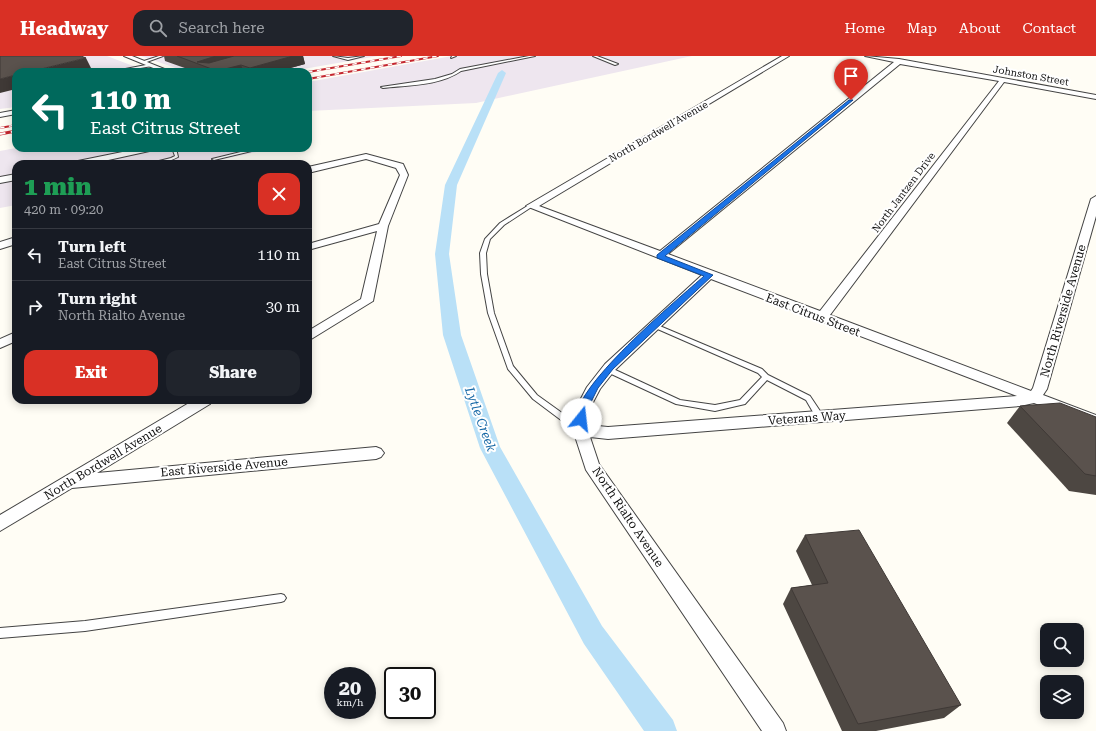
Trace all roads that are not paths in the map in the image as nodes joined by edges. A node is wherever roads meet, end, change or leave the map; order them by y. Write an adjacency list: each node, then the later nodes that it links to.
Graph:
1 (127, 56): 9 (street)
2 (162, 56): 9 (lane)
3 (334, 56): 4 (lane)
4 (363, 56)
5 (534, 56): 16 (lane)
6 (594, 56): 11 (lane)
7 (786, 56): 30 (street, North Bordwell Avenue)
8 (868, 56): 10 (street, Johnston Street)
9 (143, 62): 12 (street)
10 (899, 62): 15 (street, Johnston Street); 35 (street)
11 (616, 64)
12 (151, 65): 13 (lane); 14 (street)
13 (134, 68)
14 (159, 68)
15 (1003, 80): 17 (street, Johnston Street); 37 (street, North Jantzen Drive)
16 (383, 87)
17 (1096, 96)
18 (12, 113): 19 (street)
19 (0, 115)
20 (135, 152): 24 (street)
21 (176, 152): 25 (lane)
22 (245, 152): 23 (lane)
23 (214, 159)
24 (97, 160)
25 (172, 160)
26 (312, 169): 31 (street)
27 (12, 178): 28 (street)
28 (0, 180)
29 (1096, 199): 44 (street, North Riverside Avenue)
30 (531, 206): 35 (street, East Citrus Street); 48 (lane)
31 (383, 226): 34 (street); 39 (street)
32 (12, 242): 33 (street)
33 (0, 246)
34 (312, 246)
35 (660, 256): 36 (street, East Citrus Street)
36 (709, 275): 37 (street, East Citrus Street); 38 (street, North Rialto Avenue)
37 (821, 318): 44 (street, East Citrus Street)
38 (655, 326): 42 (street, North Rialto Avenue); 43 (lane)
39 (312, 335)
40 (12, 338): 41 (street)
41 (0, 344)
42 (608, 370): 43 (lane); 48 (street, North Rialto Avenue)
43 (766, 377): 46 (lane)
44 (1033, 398): 46 (street, Veterans Way); 47 (street, East Citrus Street)
45 (199, 404): 50 (street, North Bordwell Avenue)
46 (820, 417): 48 (street, Veterans Way)
47 (1096, 421)
48 (580, 430): 54 (street, North Rialto Avenue)
49 (376, 453): 50 (street, East Riverside Avenue)
50 (72, 482): 51 (street, North Bordwell Avenue)
51 (0, 524)
52 (281, 598): 53 (lane)
53 (0, 633)
54 (775, 731)

